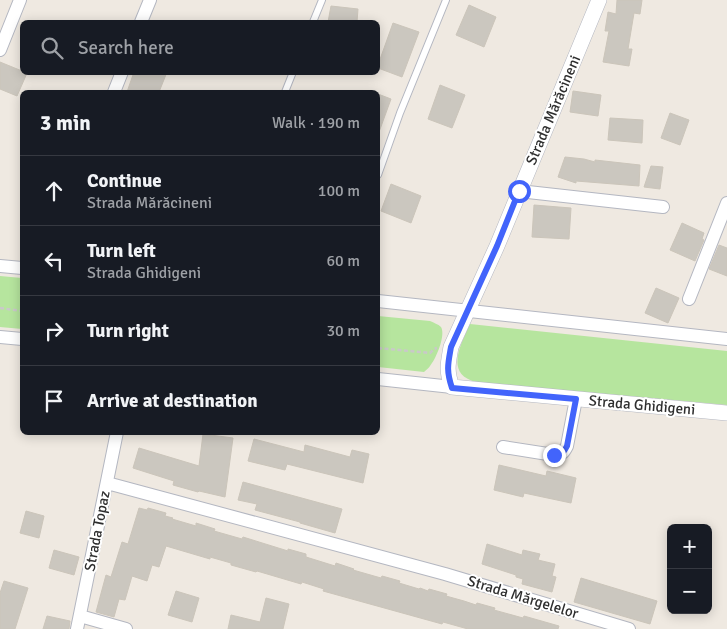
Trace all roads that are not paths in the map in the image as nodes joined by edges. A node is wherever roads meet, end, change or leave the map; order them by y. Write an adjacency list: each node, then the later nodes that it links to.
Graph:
1 (20, 0): 8 (street)
2 (150, 0): 6 (street)
3 (322, 0): 7 (lane)
4 (446, 0): 13 (lane)
5 (598, 0): 14 (street, Strada Mărăcineni)
6 (142, 20)
7 (314, 20)
8 (0, 50)
9 (121, 75): 11 (street)
10 (292, 75): 12 (lane)
11 (115, 90)
12 (286, 90)
13 (380, 168)
14 (519, 191): 16 (street); 21 (street, Strada Mărăcineni)
15 (727, 203): 19 (street)
16 (663, 207)
17 (0, 266): 18 (street)
18 (20, 268)
19 (689, 299)
20 (380, 302): 21 (street)
21 (468, 311): 24 (street); 26 (street, Strada Mărăcineni)
22 (0, 337): 23 (street)
23 (20, 339)
24 (727, 339)
25 (380, 379): 26 (street, Strada Ghidigeni)
26 (452, 388): 27 (street, Strada Ghidigeni)
27 (576, 399): 28 (street, Strada Ghidigeni); 30 (street)
28 (727, 413)
29 (116, 435): 31 (street, Strada Topaz)
30 (503, 447)
31 (107, 483): 32 (street, Strada Topaz); 35 (street, Strada Mărgelelor)
32 (80, 616): 33 (street, Strada Topaz); 34 (street)
33 (77, 629)
34 (126, 629)
35 (629, 629)

